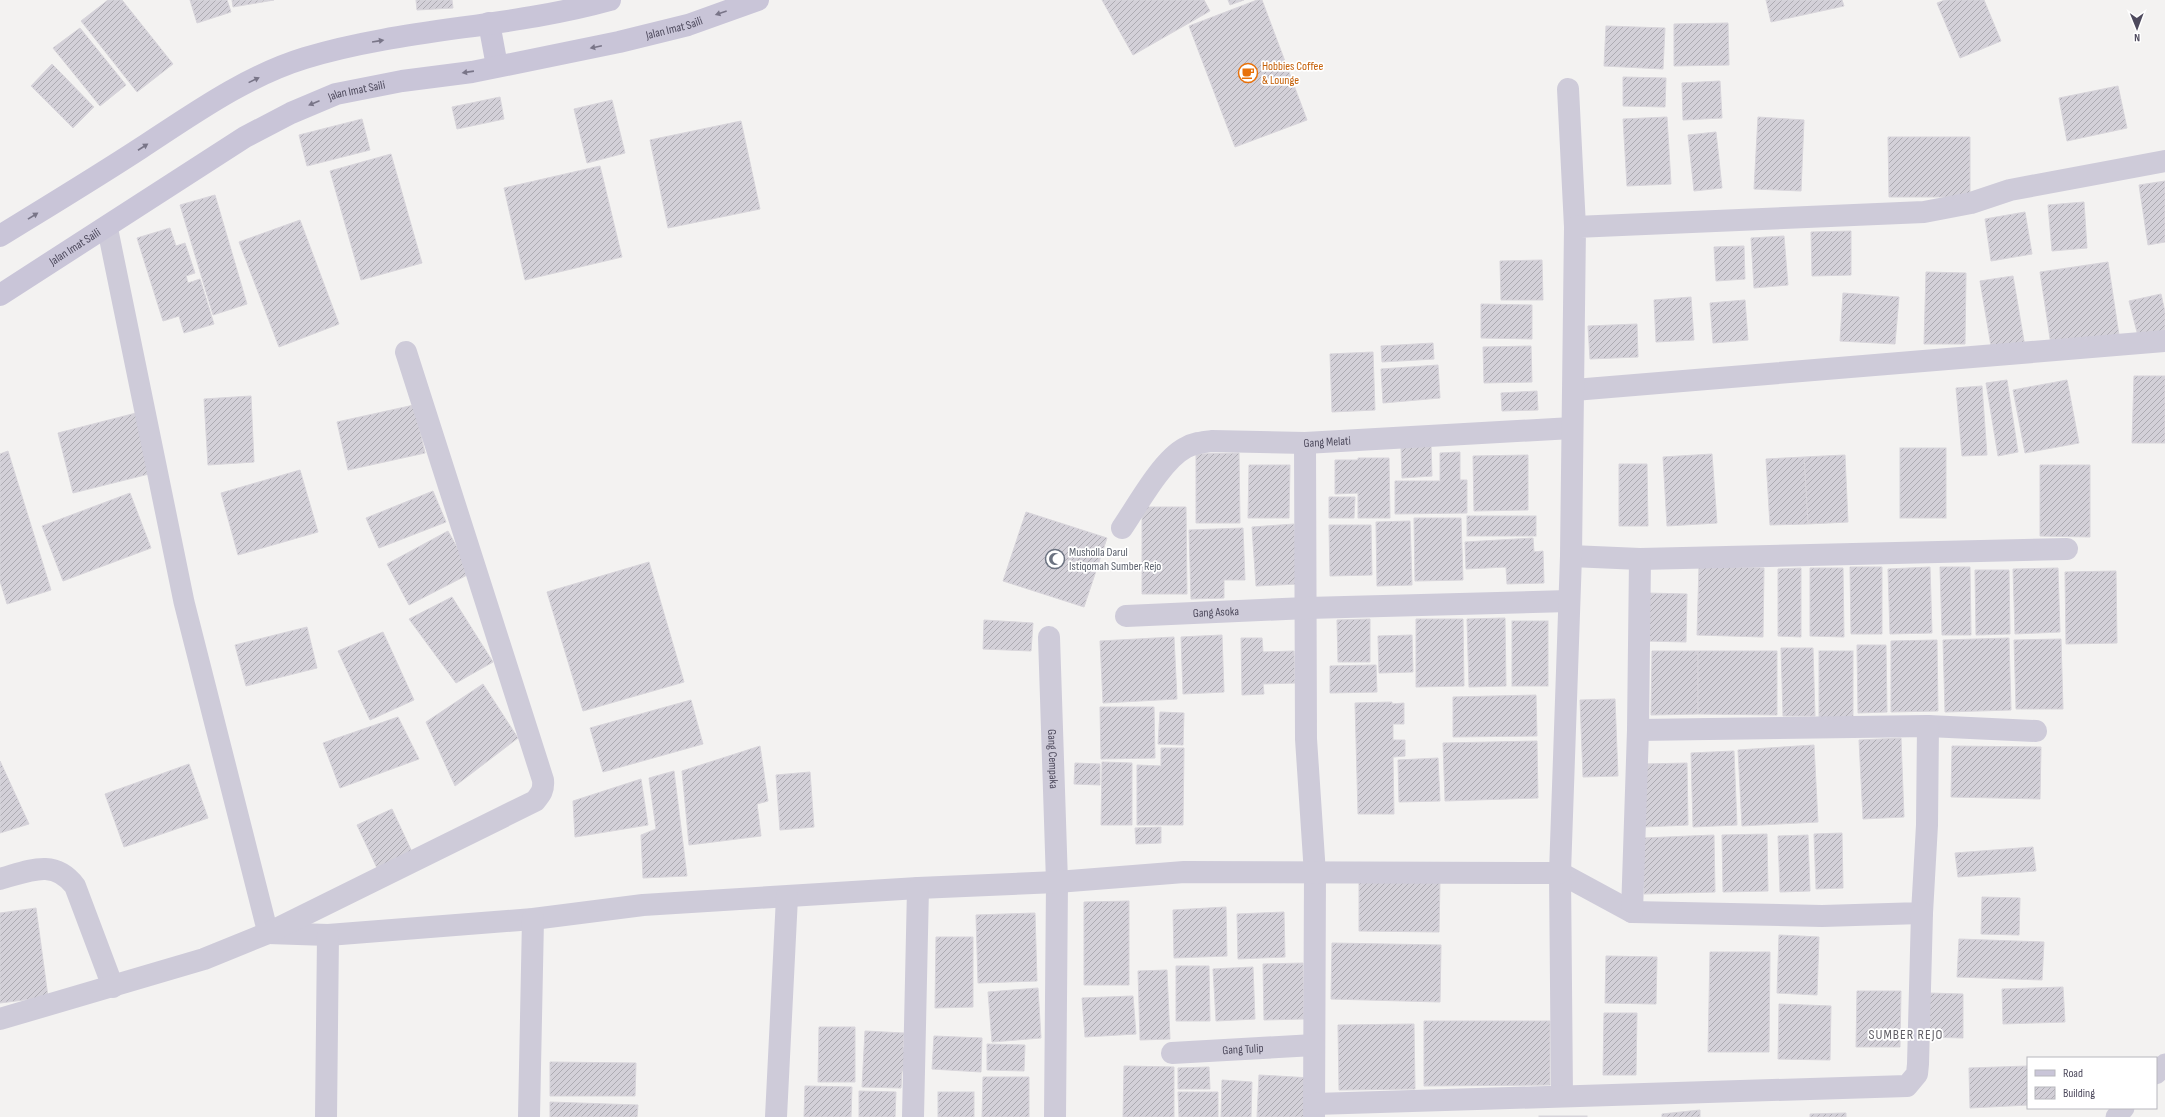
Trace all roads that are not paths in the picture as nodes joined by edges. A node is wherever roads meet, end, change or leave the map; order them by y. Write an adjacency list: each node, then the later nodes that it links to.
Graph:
1 (610, 0): 3 (main road)
2 (758, 0): 4 (main road, Jalan Imat Saili, one-way to 4)
3 (489, 23): 4 (main road); 9 (main road, one-way to 3)
4 (497, 66): 7 (main road, Jalan Imat Saili, one-way to 7)
5 (1568, 90): 8 (street)
6 (2165, 161): 8 (street)
7 (106, 226): 10 (main road, Jalan Imat Saili); 36 (lane)
8 (1575, 228): 13 (street)
9 (0, 236)
10 (0, 295)
11 (2165, 341): 13 (street)
12 (406, 352): 36 (street)
13 (1574, 390): 14 (street)
14 (1572, 428): 15 (street, Gang Melati); 18 (street)
15 (1306, 443): 16 (street, Gang Melati); 21 (street)
16 (1122, 528)
17 (2067, 549): 19 (street)
18 (1571, 556): 19 (street); 20 (street)
19 (1640, 559): 25 (street)
20 (1569, 601): 21 (street, Gang Asoka); 27 (street)
21 (1306, 608): 22 (street, Gang Asoka); 28 (street)
22 (1126, 616)
23 (1050, 637): 30 (street, Gang Cempaka)
24 (1928, 726): 25 (street); 26 (street); 34 (street)
25 (1638, 730): 33 (street)
26 (2036, 731)
27 (1560, 873): 28 (street); 33 (street); 44 (street)
28 (1315, 874): 30 (street); 40 (street)
29 (0, 879): 38 (street)
30 (1057, 882): 31 (street); 51 (street, Gang Cempaka)
31 (918, 888): 32 (street); 50 (street)
32 (787, 897): 35 (street); 49 (street)
33 (1632, 912): 34 (street)
34 (1922, 913): 44 (street)
35 (533, 919): 37 (street); 48 (street)
36 (268, 933): 37 (street); 38 (street)
37 (328, 935): 47 (street)
38 (113, 987): 39 (street)
39 (0, 1019)
40 (1314, 1045): 41 (street, Gang Tulip); 46 (street)
41 (1172, 1053)
42 (2165, 1064): 43 (lane)
43 (2157, 1073)
44 (1562, 1096): 46 (street)
45 (2123, 1109): 52 (lane)
46 (1314, 1110)
47 (326, 1117)
48 (528, 1117)
49 (776, 1117)
50 (913, 1117)
51 (1055, 1117)
52 (2116, 1117)

